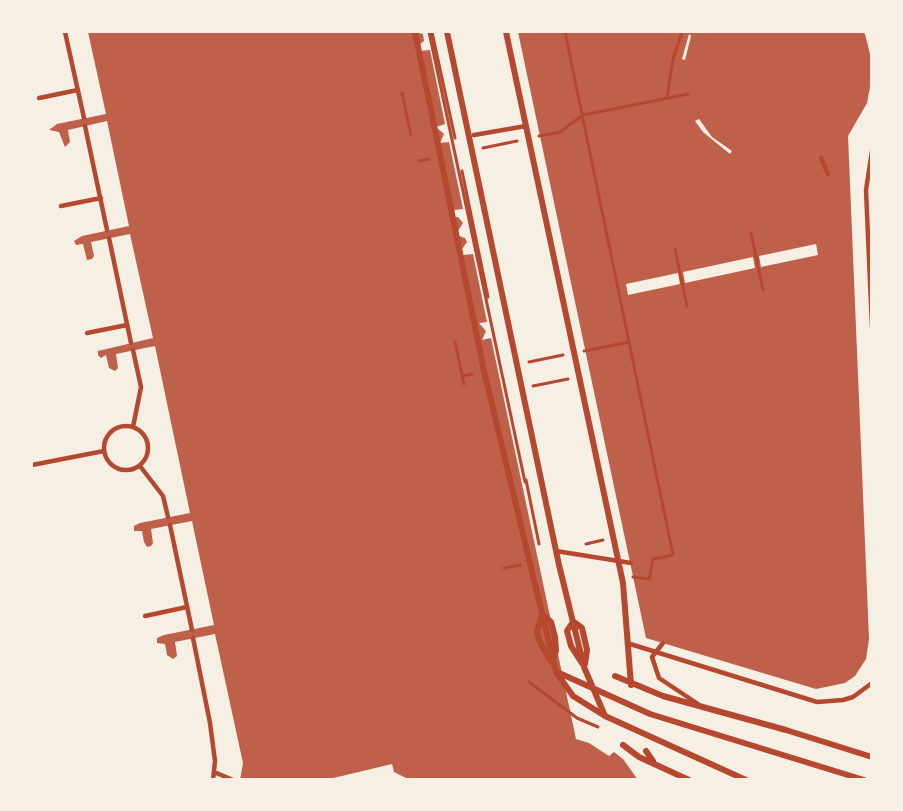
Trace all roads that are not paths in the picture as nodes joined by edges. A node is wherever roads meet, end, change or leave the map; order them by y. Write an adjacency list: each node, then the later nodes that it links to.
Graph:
1 (65, 32): 5 (lane)
2 (415, 32): 32 (street)
3 (447, 32): 29 (street)
4 (506, 32): 9 (street)
5 (78, 90): 6 (lane); 7 (lane)
6 (39, 98)
7 (84, 118)
8 (85, 126): 14 (lane)
9 (526, 126): 10 (lane); 37 (street)
10 (474, 135)
11 (872, 151): 19 (lane)
12 (821, 158): 13 (lane)
13 (828, 174)
14 (101, 198): 15 (lane); 16 (lane)
15 (61, 206)
16 (107, 230)
17 (109, 238): 18 (lane)
18 (127, 325): 20 (lane); 21 (lane)
19 (872, 327)
20 (87, 333)
21 (131, 343)
22 (133, 350): 23 (lane)
23 (133, 427): 24 (lane); 26 (lane)
24 (104, 450): 25 (lane); 26 (lane)
25 (32, 465)
26 (140, 466): 27 (lane)
27 (168, 517)
28 (170, 525): 31 (lane)
29 (556, 551): 30 (lane); 34 (street)
30 (631, 563)
31 (187, 607): 33 (lane); 35 (lane)
32 (542, 614): 40 (street); 40 (street)
33 (145, 616)
34 (573, 622): 41 (street); 41 (street)
35 (192, 630)
36 (194, 638): 53 (lane)
37 (627, 643): 38 (lane); 45 (street)
38 (640, 647): 39 (lane); 39 (lane)
39 (655, 652): 44 (lane); 47 (lane)
40 (552, 662): 42 (street)
41 (584, 667): 46 (street)
42 (556, 672): 46 (street); 48 (street)
43 (615, 676): 45 (street)
44 (872, 682)
45 (631, 684): 47 (street)
46 (596, 692): 48 (street); 58 (street)
47 (702, 706): 51 (street)
48 (605, 716): 57 (street)
49 (623, 745): 52 (street)
50 (646, 750): 52 (street)
51 (872, 757)
52 (656, 764): 56 (street)
53 (214, 772): 54 (lane); 55 (lane)
54 (213, 780)
55 (233, 780)
56 (689, 780)
57 (746, 780)
58 (864, 780)

